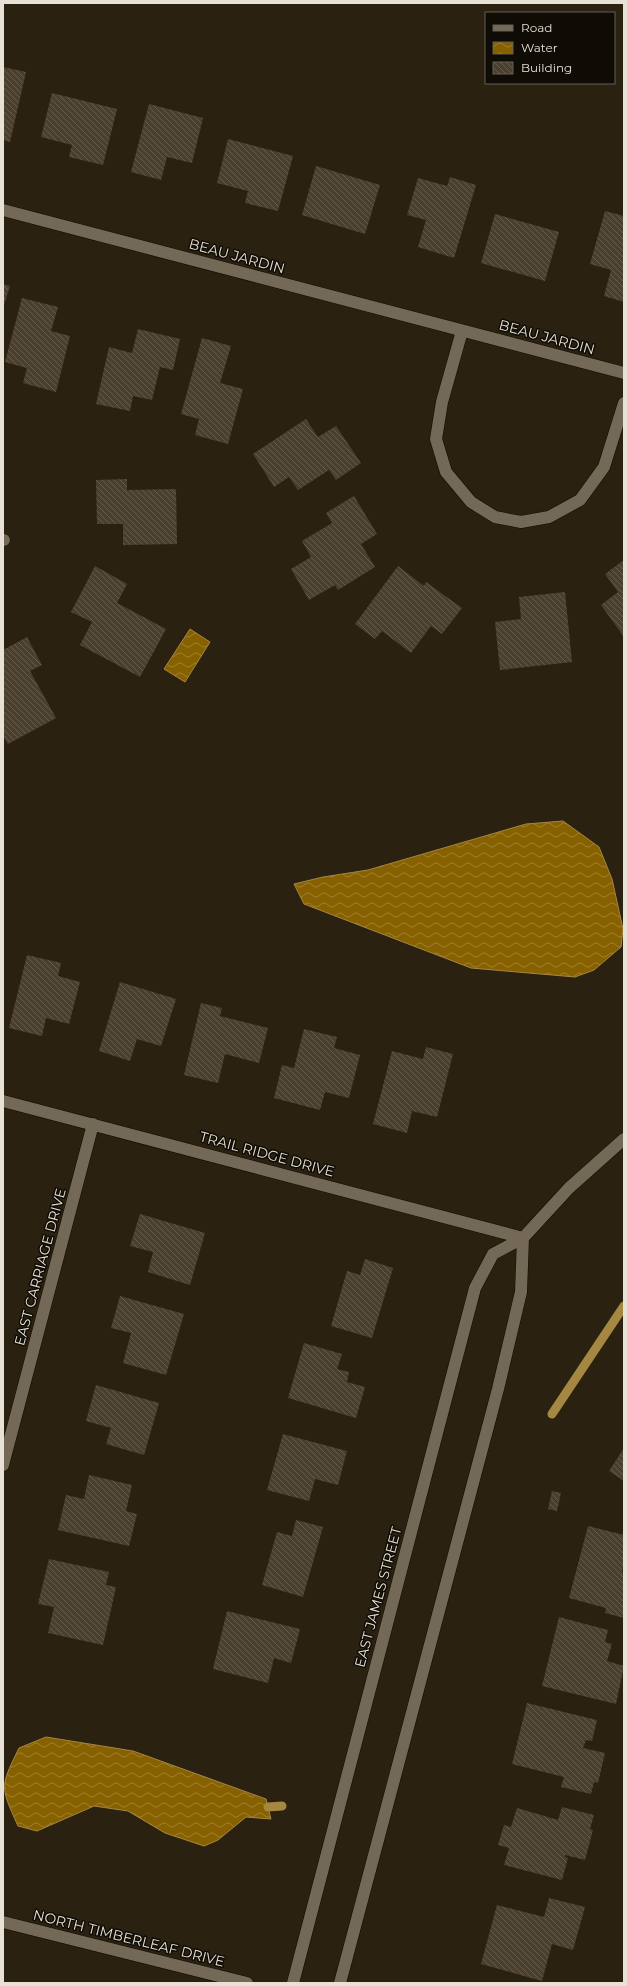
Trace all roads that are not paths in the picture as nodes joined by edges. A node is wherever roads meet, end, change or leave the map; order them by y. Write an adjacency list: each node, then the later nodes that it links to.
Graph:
1 (3, 210): 2 (street, BEAU JARDIN)
2 (462, 331): 3 (street, BEAU JARDIN); 4 (street)
3 (624, 373)
4 (624, 403)
5 (3, 1101): 6 (street, TRAIL RIDGE DRIVE)
6 (93, 1124): 8 (street, TRAIL RIDGE DRIVE); 9 (street, EAST CARRIAGE DRIVE)
7 (624, 1139): 8 (street, EAST JAMES STREET)
8 (523, 1238): 12 (street, EAST JAMES STREET); 13 (street)
9 (3, 1465)
10 (3, 1922): 11 (street, NORTH TIMBERLEAF DRIVE)
11 (247, 1983)
12 (293, 1983)
13 (340, 1983)

